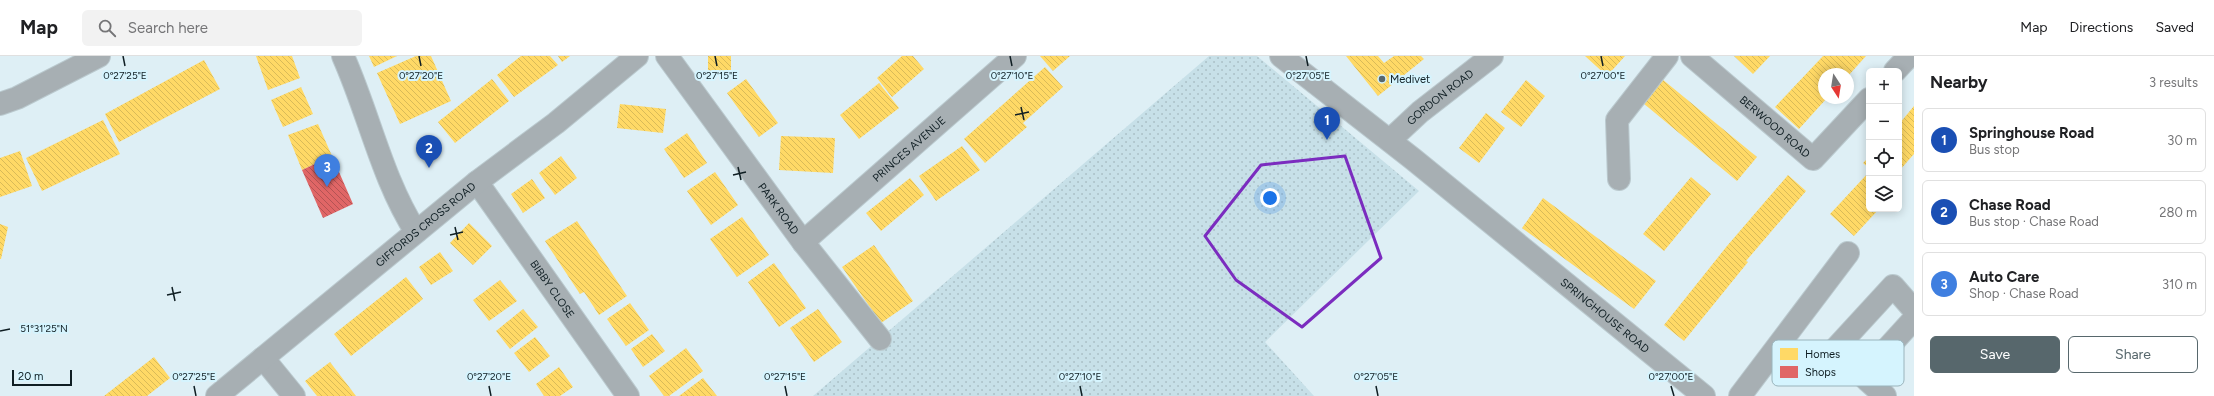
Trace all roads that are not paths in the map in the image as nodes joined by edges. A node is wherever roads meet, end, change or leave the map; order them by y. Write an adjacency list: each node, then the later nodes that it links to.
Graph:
1 (99, 56): 13 (street)
2 (343, 56): 17 (street)
3 (637, 56): 16 (street, GIFFORDS CROSS ROAD)
4 (667, 56): 18 (street, PARK ROAD)
5 (1015, 56): 18 (street, PRINCES AVENUE)
6 (1281, 56): 14 (street, SPRINGHOUSE ROAD)
7 (1492, 56): 14 (street, GORDON ROAD)
8 (1667, 56): 15 (street)
9 (1692, 56): 12 (street, BERWOOD ROAD)
10 (1910, 56): 11 (street)
11 (1898, 68)
12 (1866, 102)
13 (0, 104)
14 (1390, 140): 31 (street, SPRINGHOUSE ROAD)
15 (1619, 178)
16 (477, 182): 17 (street, GIFFORDS CROSS ROAD); 30 (street, BIBBY CLOSE)
17 (416, 232): 26 (street, GIFFORDS CROSS ROAD)
18 (803, 242): 21 (street, PARK ROAD)
19 (1848, 254): 22 (street)
20 (1912, 305): 23 (street); 24 (street)
21 (880, 339)
22 (1783, 340)
23 (1843, 340)
24 (1888, 340)
25 (1772, 354): 32 (street)
26 (263, 358): 28 (street, GIFFORDS CROSS ROAD); 29 (street)
27 (1874, 386): 33 (street)
28 (217, 396)
29 (294, 396)
30 (628, 396)
31 (1704, 396)
32 (1740, 396)
33 (1885, 396)

